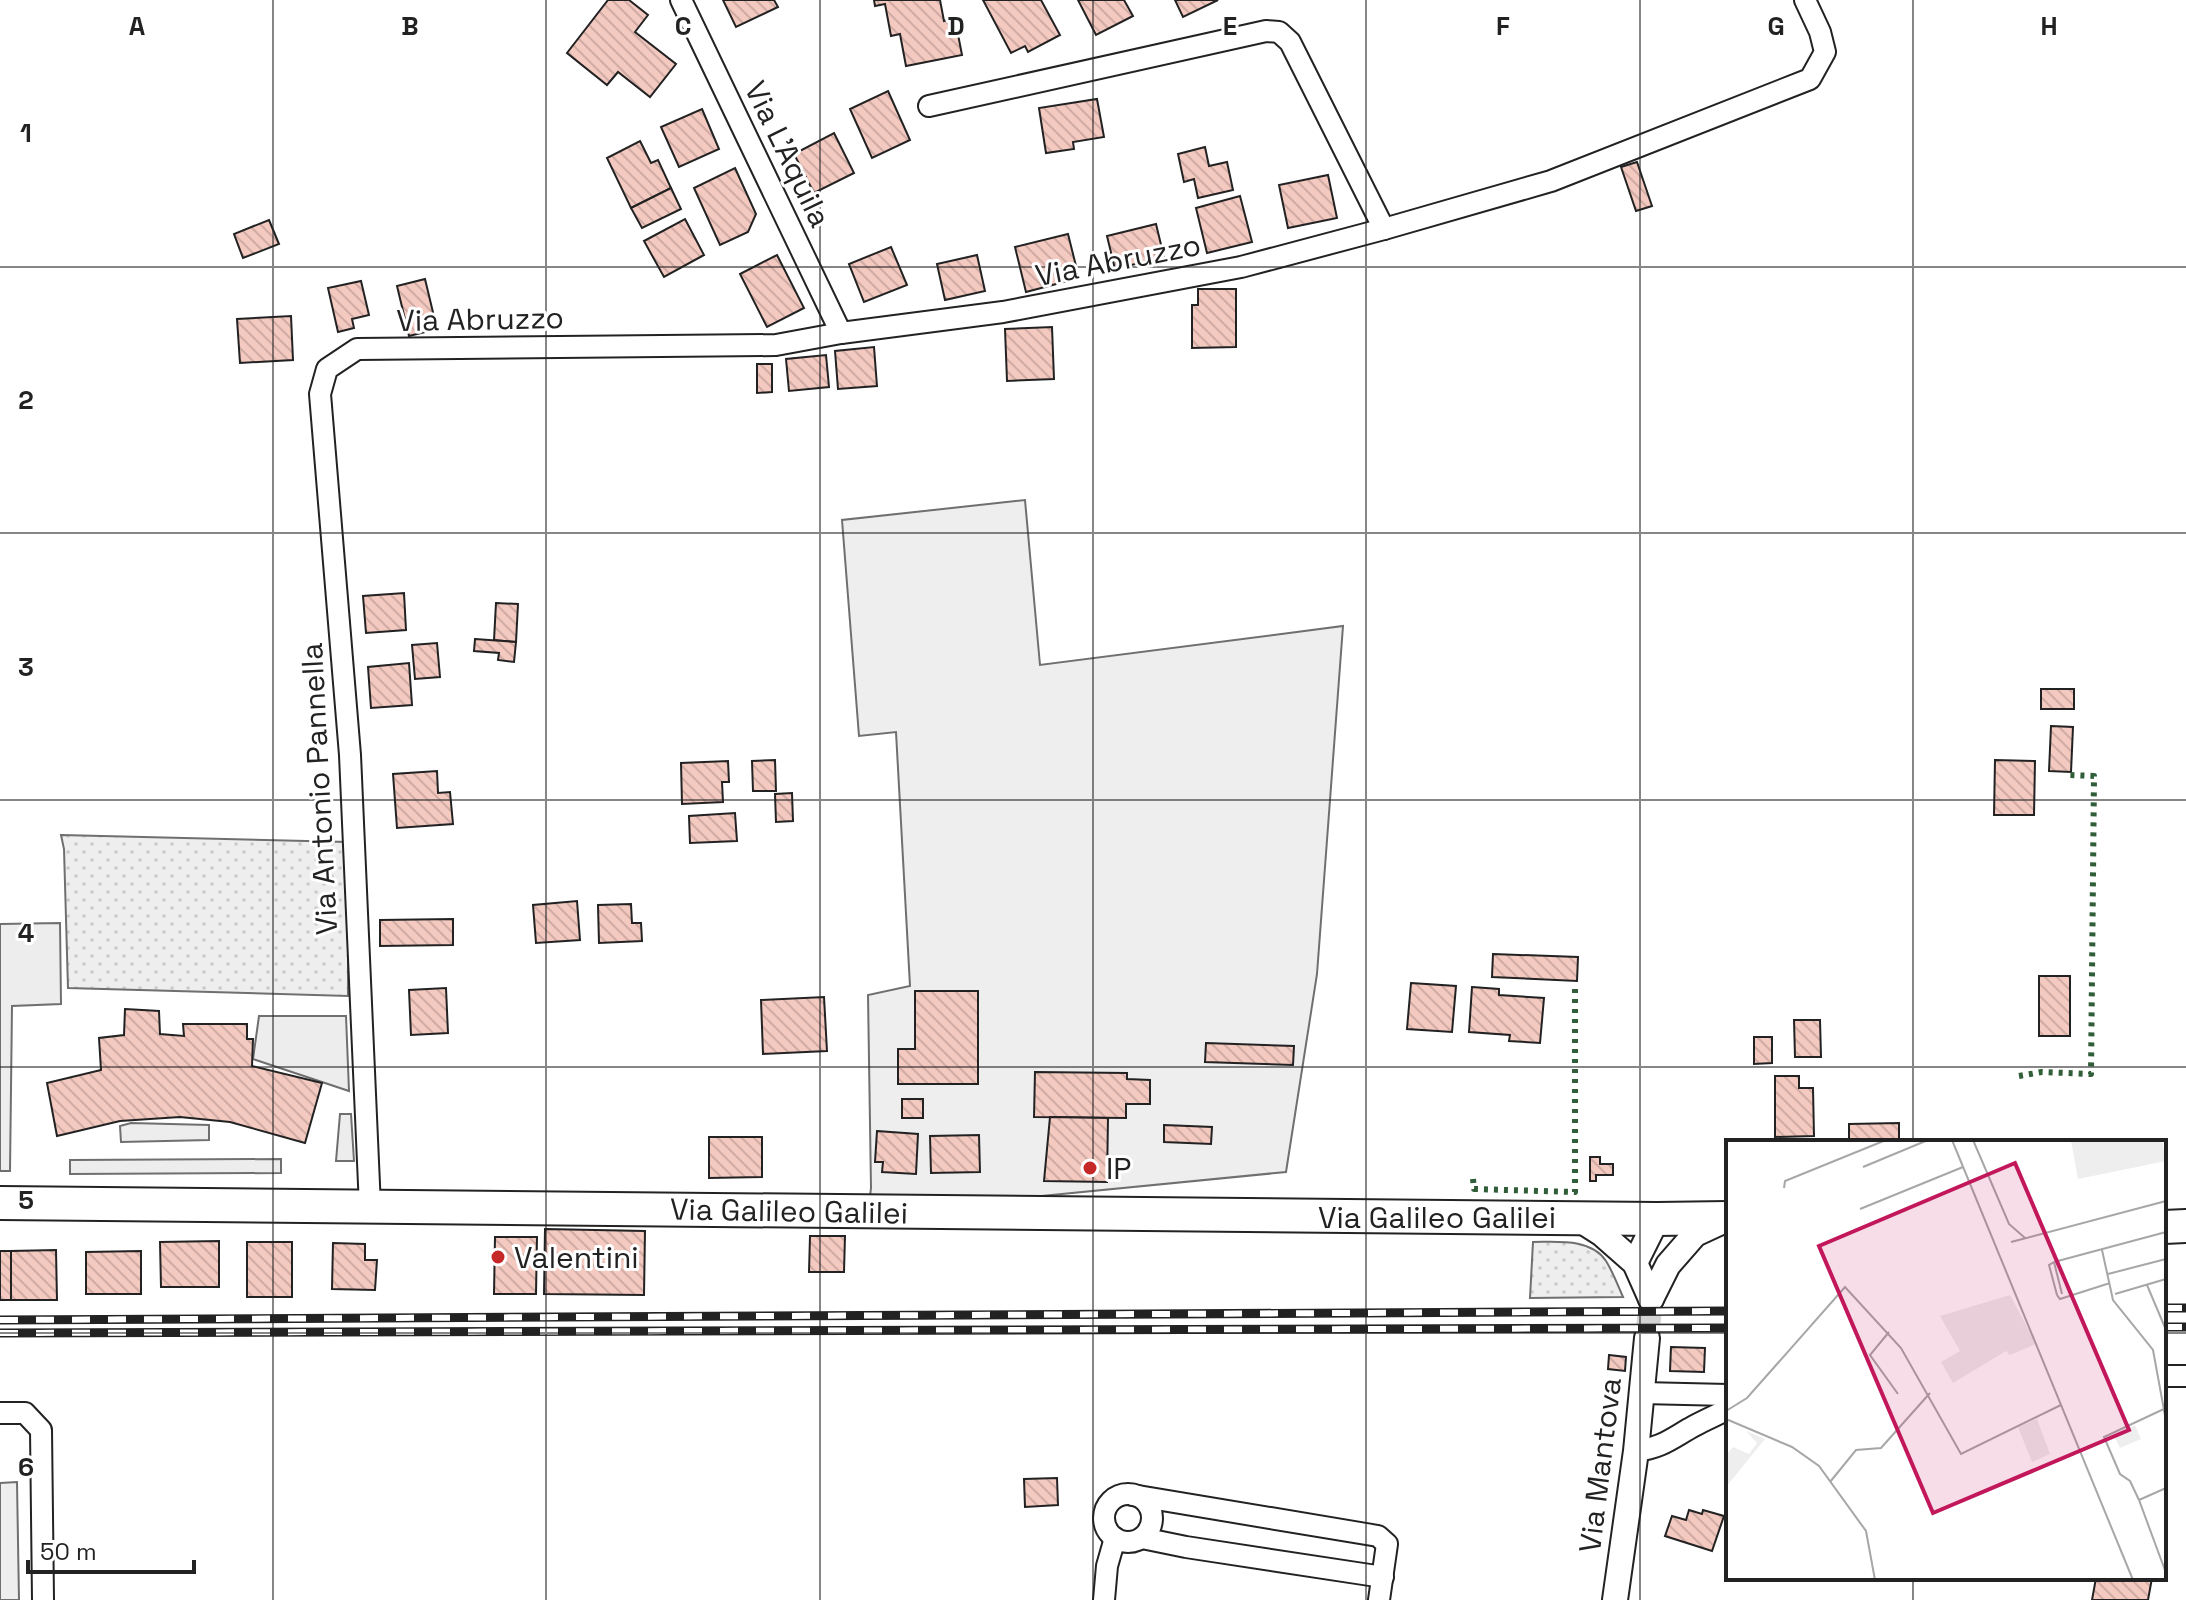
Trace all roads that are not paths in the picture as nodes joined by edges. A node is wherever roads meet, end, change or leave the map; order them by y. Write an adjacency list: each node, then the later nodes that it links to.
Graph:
1 (681, 0): 5 (street, Via L'Aquila)
2 (1805, 0): 4 (street, Via Abruzzo)
3 (929, 106): 4 (street)
4 (1384, 229): 5 (street, Via Abruzzo)
5 (841, 333): 6 (street, Via Abruzzo)
6 (327, 369): 8 (street, Via Antonio Pannella)
7 (0, 1203): 8 (main road, Via Galileo Galilei)
8 (370, 1207): 9 (main road, Via Galileo Galilei)
9 (1577, 1218): 11 (main road, Via Galileo Galilei); 15 (street)
10 (1726, 1218): 11 (main road, Via Galileo Galilei)
11 (1657, 1219): 15 (street); 16 (street)
12 (1726, 1219): 16 (street)
13 (2186, 1226): 14 (main road)
14 (2166, 1227)
15 (1635, 1263): 16 (street)
16 (1668, 1265)
17 (1647, 1338): 18 (street, Via Mantova)
18 (1642, 1393): 19 (street); 22 (street, Via Mantova)
19 (1726, 1395)
20 (1726, 1410): 22 (street)
21 (0, 1413): 27 (street)
22 (1636, 1451): 30 (street, Via Mantova)
23 (1132, 1495): 24 (street); 25 (street); 26 (street)
24 (1115, 1538): 25 (street); 28 (street)
25 (1142, 1538): 26 (street)
26 (1383, 1577): 29 (street)
27 (43, 1600)
28 (1104, 1600)
29 (1379, 1600)
30 (1615, 1600)

